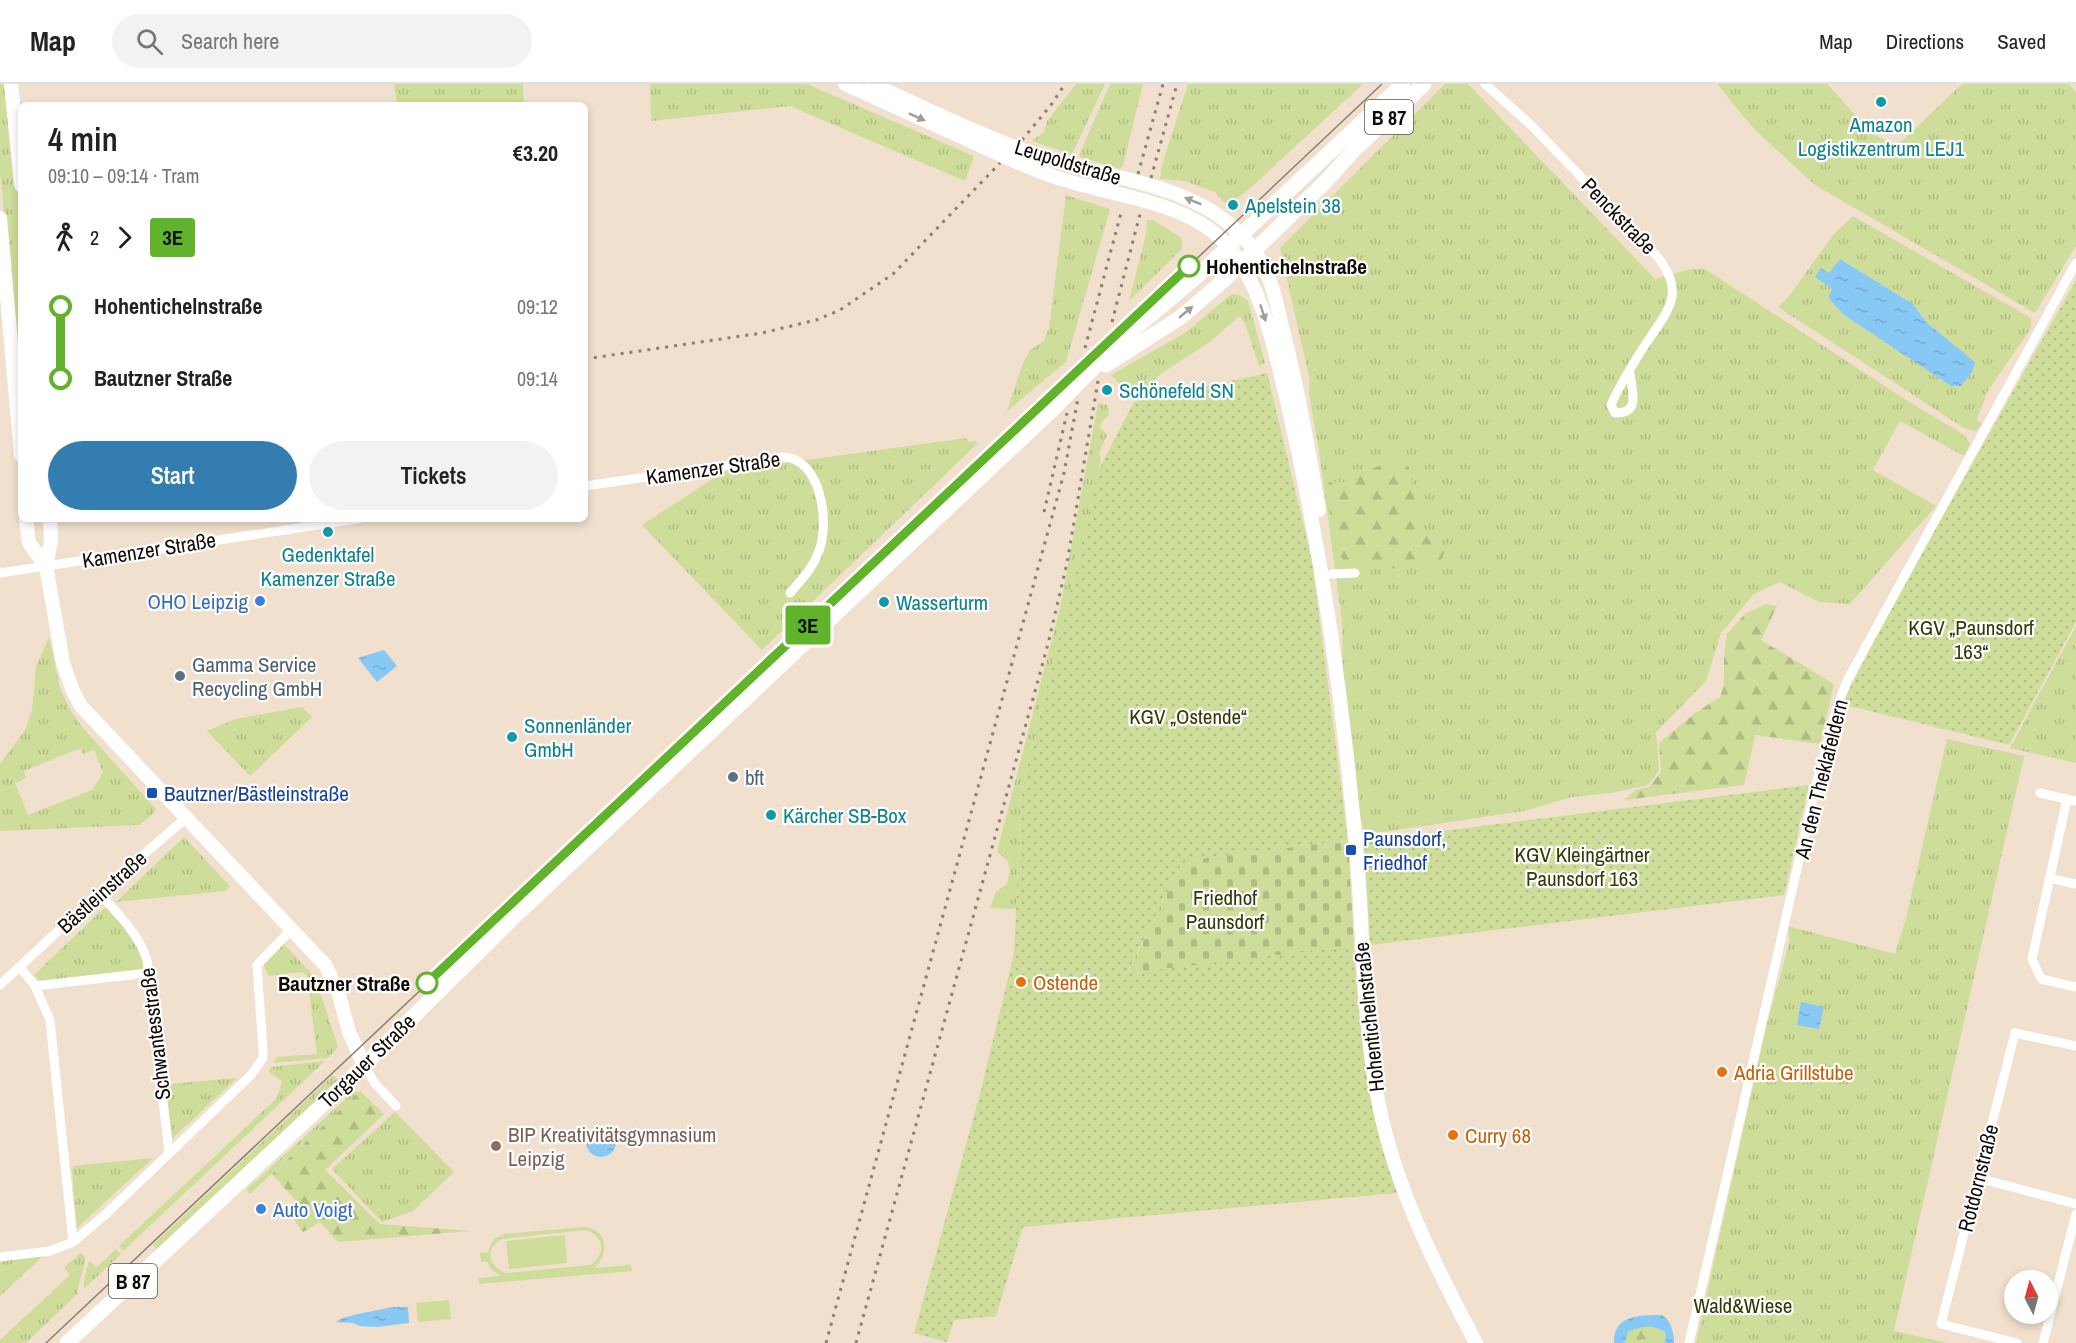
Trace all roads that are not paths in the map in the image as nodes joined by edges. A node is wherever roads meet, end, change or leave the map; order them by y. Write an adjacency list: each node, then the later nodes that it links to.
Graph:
1 (11, 84): 8 (main road)
2 (845, 84): 7 (main road, Leupoldstraße, one-way to 7)
3 (872, 84): 7 (main road, Leupoldstraße)
4 (1403, 84): 10 (main road, Torgauer Straße / B 87)
5 (1424, 84): 12 (main road, Torgauer Straße / B 87)
6 (1485, 84): 15 (street, Penckstraße)
7 (1010, 151): 10 (main road, Leupoldstraße, one-way to 7); 11 (main road, Leupoldstraße)
8 (18, 155)
9 (0, 218): 17 (main road)
10 (1242, 235): 11 (main road, Torgauer Straße / B 87); 12 (main road, Leupoldstraße)
11 (1230, 247): 14 (main road, Hohentichelnstraße); 16 (main road, Torgauer Straße / B 87)
12 (1254, 251): 14 (main road, Torgauer Straße / B 87); 25 (main road, Hohentichelnstraße)
13 (2076, 262): 51 (street, An den Theklafeldern)
14 (1242, 263): 16 (main road, Torgauer Straße / B 87, one-way to 14); 27 (main road, Hohentichelnstraße, one-way to 27)
15 (1630, 373)
16 (1055, 406): 41 (main road, Torgauer Straße / B 87)
17 (18, 415)
18 (588, 486): 26 (street, Kamenzer Straße)
19 (26, 522): 22 (main road)
20 (50, 522): 22 (main road)
21 (338, 522): 22 (street, Kamenzer Straße)
22 (46, 566): 23 (street); 30 (main road)
23 (0, 573)
24 (1355, 573): 25 (street)
25 (1332, 574): 27 (main road, Hohentichelnstraße)
26 (790, 593)
27 (1337, 672): 50 (main road, Hohentichelnstraße)
28 (2040, 793): 29 (street)
29 (2071, 800): 31 (street)
30 (186, 818): 33 (street, Bästleinstraße); 34 (main road)
31 (2049, 878): 32 (street); 39 (street)
32 (2076, 884)
33 (99, 893): 35 (street, Bästleinstraße); 36 (street, Schwantesstraße)
34 (292, 929): 41 (main road); 43 (street)
35 (20, 968): 37 (street, Bästleinstraße); 38 (street)
36 (148, 973): 38 (street); 43 (street, Schwantesstraße)
37 (0, 985)
38 (35, 986): 47 (street)
39 (2076, 987)
40 (2076, 1046): 44 (street, Rotdornstraße)
41 (364, 1065): 42 (street); 49 (main road, Torgauer Straße / B 87)
42 (396, 1106)
43 (169, 1153): 47 (street)
44 (1977, 1178): 45 (street); 52 (street, Rotdornstraße)
45 (2076, 1204)
46 (2076, 1214): 53 (street)
47 (73, 1242): 48 (street)
48 (0, 1257)
49 (67, 1343)
50 (1476, 1343)
51 (1689, 1343)
52 (2017, 1343)
53 (2043, 1343)

